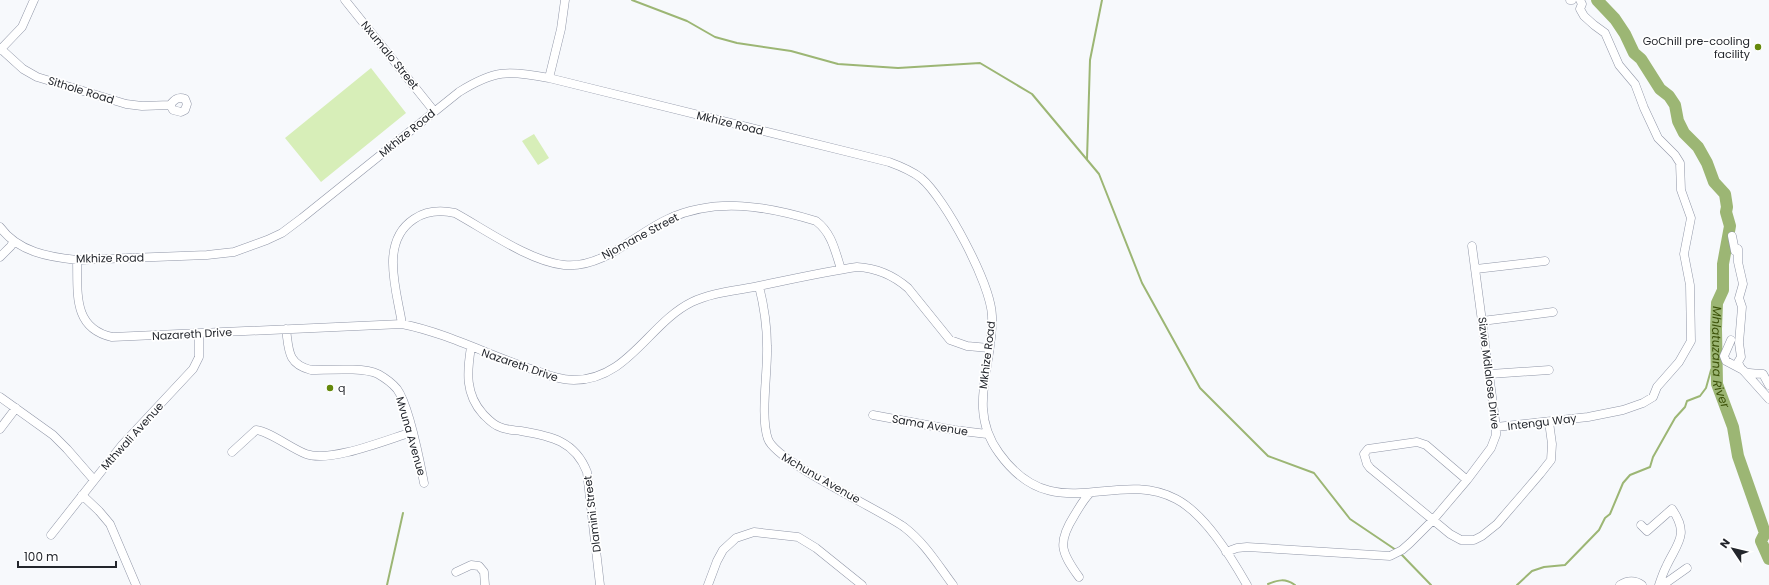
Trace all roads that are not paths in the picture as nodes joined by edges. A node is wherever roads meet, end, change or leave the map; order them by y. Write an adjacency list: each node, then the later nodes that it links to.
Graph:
1 (34, 0): 5 (street)
2 (345, 0): 8 (street, Nxumalo Street)
3 (565, 0): 6 (street)
4 (1580, 0): 35 (street, Intengu Way)
5 (1, 49): 7 (street, Sithole Road)
6 (549, 78): 8 (street, Mkhize Road); 26 (street, Mkhize Road)
7 (170, 105)
8 (434, 111): 14 (street, Mkhize Road)
9 (0, 227): 11 (street, Mkhize Road)
10 (1732, 236): 28 (street)
11 (13, 242): 13 (street); 14 (street, Mkhize Road)
12 (1472, 246): 17 (street, Sizwe Mdlalose Drive)
13 (0, 257)
14 (78, 260): 23 (street, Nazareth Drive)
15 (1544, 261): 17 (street)
16 (841, 269): 18 (street, Nazareth Drive); 21 (street, Njomane Street); 26 (street, Nazareth Drive)
17 (1476, 269): 20 (street, Sizwe Mdlalose Drive)
18 (759, 286): 25 (street, Nazareth Drive); 58 (street, Mchunu Avenue)
19 (1553, 312): 20 (street)
20 (1482, 321): 29 (street, Sizwe Mdlalose Drive)
21 (402, 324): 22 (street, Nazareth Drive); 25 (street, Nazareth Drive)
22 (286, 329): 23 (street, Nazareth Drive); 38 (street, Mvuna Avenue)
23 (199, 334): 41 (street, Mthwali Avenue)
24 (1731, 340): 28 (street)
25 (471, 348): 55 (street, Dlamini Street)
26 (989, 348): 39 (street, Mkhize Road)
27 (1549, 370): 29 (street)
28 (1742, 370): 30 (street); 32 (street)
29 (1490, 374): 36 (street, Sizwe Mdlalose Drive)
30 (1769, 385)
31 (0, 397): 33 (street)
32 (1769, 399)
33 (16, 408): 37 (street); 41 (street)
34 (872, 415): 39 (street, Sama Avenue)
35 (1550, 422): 36 (street, Intengu Way); 46 (street)
36 (1496, 428): 42 (street, Sizwe Mdlalose Drive)
37 (0, 429)
38 (412, 432): 40 (street); 43 (street, Mvuna Avenue)
39 (987, 434): 44 (street, Mkhize Road)
40 (232, 452)
41 (94, 480): 45 (street, Mthwali Avenue)
42 (1467, 480): 46 (street, Sizwe Mdlalose Drive); 46 (street)
43 (424, 483)
44 (1090, 493): 49 (street, Mkhize Road); 52 (street)
45 (82, 494): 48 (street, Mthwali Avenue); 53 (street)
46 (1433, 520): 49 (street, Sizwe Mdlalose Drive)
47 (1641, 525): 62 (street)
48 (51, 535)
49 (1226, 552): 59 (street, Mkhize Road)
50 (1687, 568): 63 (street)
51 (456, 572): 54 (street)
52 (1079, 577)
53 (136, 585)
54 (485, 585)
55 (600, 585)
56 (708, 585): 57 (street)
57 (862, 585)
58 (953, 585)
59 (1247, 585)
60 (1620, 585): 61 (street)
61 (1642, 585)
62 (1659, 585)
63 (1663, 585)

